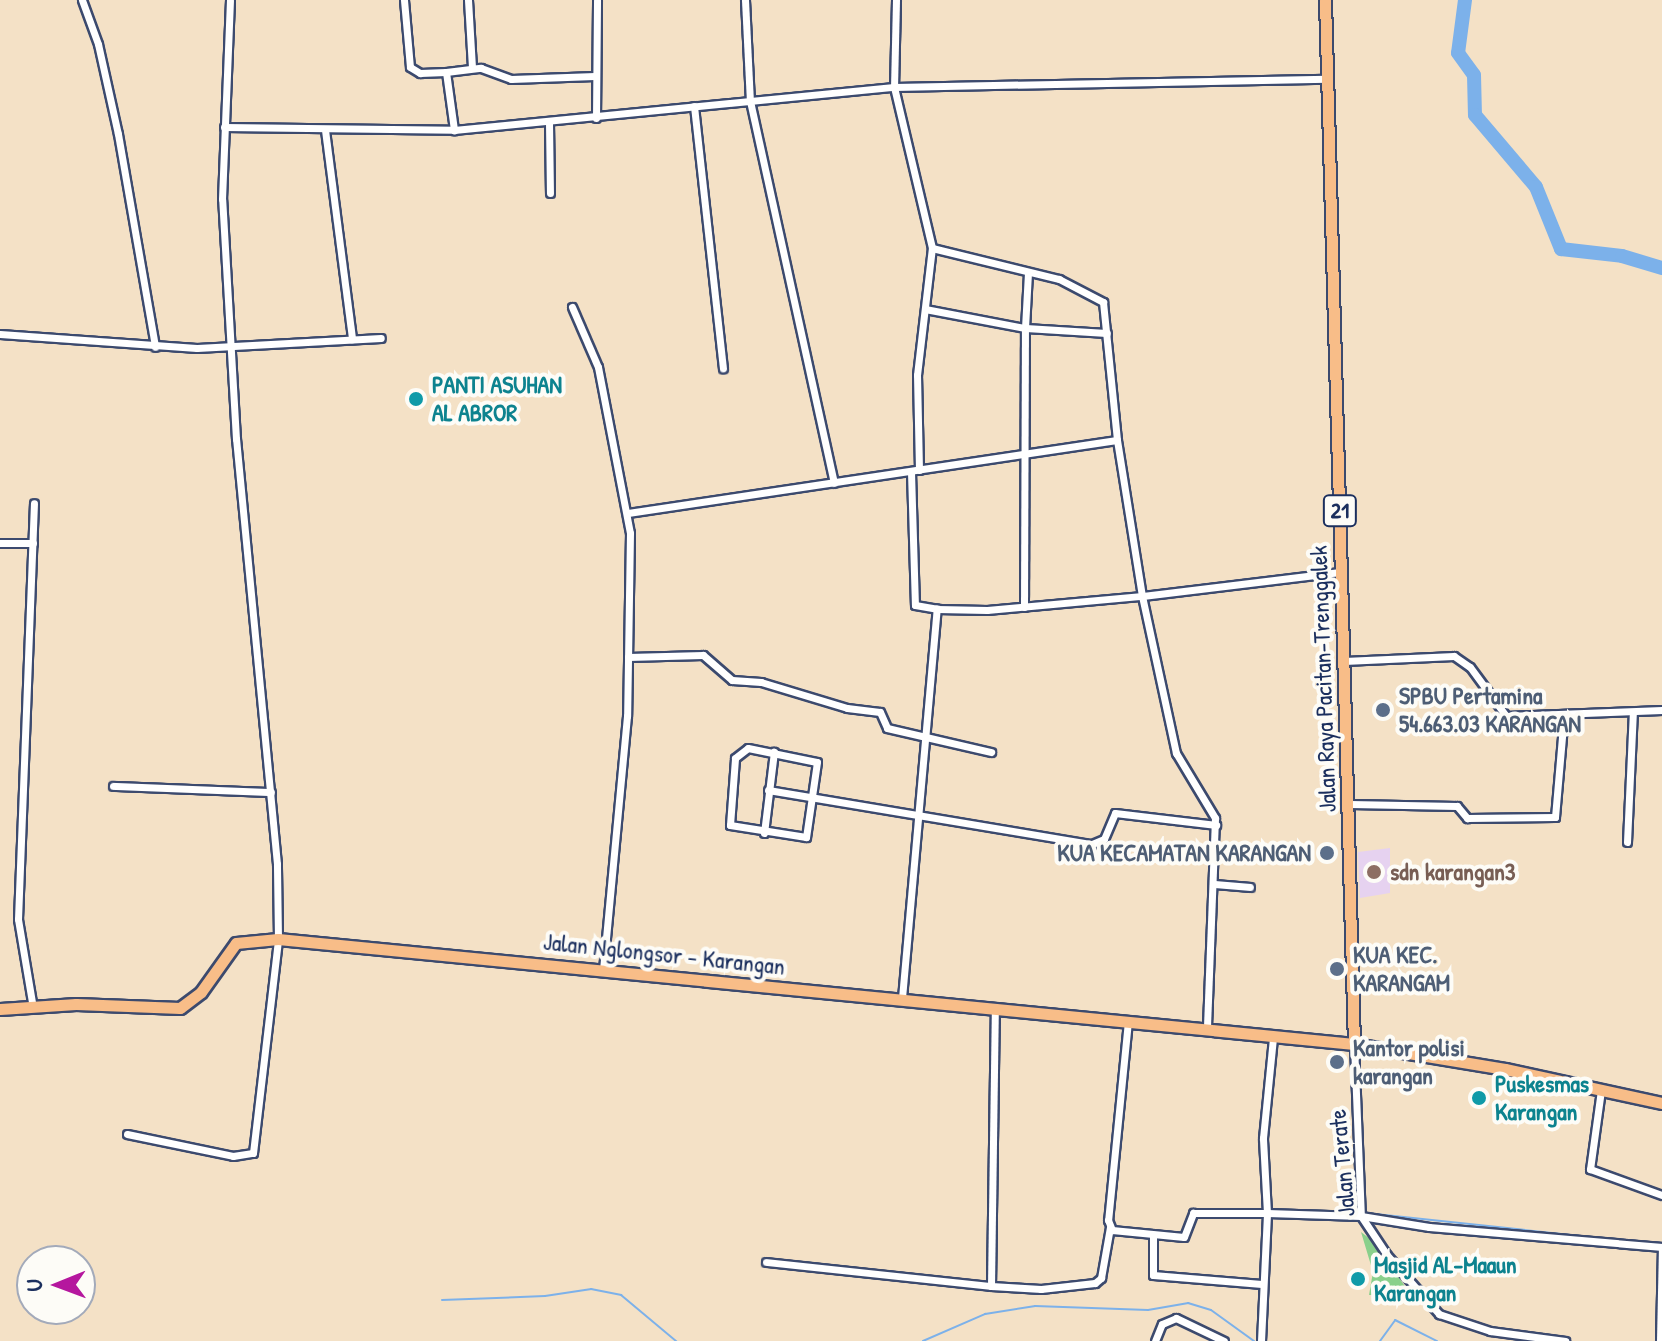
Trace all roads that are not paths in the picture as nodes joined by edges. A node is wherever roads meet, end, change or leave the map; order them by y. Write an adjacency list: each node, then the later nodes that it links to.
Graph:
1 (82, 0): 32 (street)
2 (230, 0): 18 (street)
3 (404, 0): 10 (street)
4 (468, 0): 9 (street)
5 (597, 0): 11 (street)
6 (745, 0): 14 (street)
7 (896, 0): 13 (street)
8 (1325, 0): 12 (highway, Jalan Raya Pacitan-Trenggalek / 21)
9 (472, 67): 10 (street); 11 (street)
10 (446, 72): 20 (street)
11 (595, 76): 16 (street)
12 (1327, 79): 13 (street); 42 (highway, Jalan Raya Pacitan-Trenggalek / 21)
13 (894, 87): 14 (street); 22 (street)
14 (750, 101): 15 (street); 37 (street)
15 (694, 106): 16 (street); 33 (street)
16 (596, 118): 17 (street)
17 (549, 123): 20 (street); 21 (street)
18 (224, 127): 19 (street); 31 (street)
19 (325, 130): 20 (street); 30 (street)
20 (454, 130)
21 (550, 193)
22 (932, 248): 23 (street); 25 (street)
23 (1028, 272): 26 (street); 27 (street)
24 (572, 307): 39 (street)
25 (925, 309): 26 (street); 36 (street)
26 (1025, 328): 27 (street); 35 (street)
27 (1107, 333): 34 (street)
28 (0, 334): 32 (street)
29 (381, 338): 30 (street)
30 (352, 339): 31 (street)
31 (234, 342): 32 (street); 56 (street)
32 (155, 347)
33 (723, 368)
34 (1117, 440): 35 (street); 43 (street)
35 (1026, 453): 36 (street); 44 (street)
36 (915, 471): 37 (street); 45 (street)
37 (834, 483): 39 (street)
38 (34, 503): 41 (street)
39 (628, 513): 46 (street)
40 (0, 543): 41 (street)
41 (33, 543): 68 (street)
42 (1341, 572): 43 (street); 47 (highway, Jalan Raya Pacitan-Trenggalek / 21)
43 (1142, 596): 44 (street); 60 (street)
44 (1024, 607): 45 (street)
45 (937, 609): 51 (street)
46 (628, 657): 51 (street); 66 (street)
47 (1344, 661): 50 (street); 58 (highway, Jalan Raya Pacitan-Trenggalek / 21)
48 (1662, 710): 49 (street)
49 (1633, 712): 50 (street); 62 (street)
50 (1564, 715): 58 (street)
51 (927, 736): 53 (street); 59 (street)
52 (774, 752): 55 (street); 57 (street); 61 (street)
53 (991, 752)
54 (113, 786): 56 (street)
55 (768, 790): 57 (street); 61 (street)
56 (271, 792): 65 (street)
57 (814, 797): 59 (street); 61 (street)
58 (1350, 804): 74 (highway, Jalan Raya Pacitan-Trenggalek / 21)
59 (919, 816): 60 (street); 67 (street)
60 (1216, 825): 63 (street)
61 (764, 833)
62 (1627, 842)
63 (1215, 884): 64 (street); 72 (street)
64 (1250, 887)
65 (278, 939): 66 (highway, Jalan Nglongsor - Karangan); 68 (highway, Jalan Nglongsor - Karangan); 77 (street)
66 (603, 969): 67 (highway, Jalan Nglongsor - Karangan)
67 (902, 998): 69 (highway, Jalan Nglongsor - Karangan)
68 (38, 1007): 70 (highway, Jalan Nglongsor - Karangan)
69 (995, 1007): 71 (highway, Jalan Nglongsor - Karangan); 86 (street)
70 (0, 1009)
71 (1128, 1021): 72 (highway, Jalan Nglongsor - Karangan); 81 (street)
72 (1207, 1029): 73 (highway, Jalan Nglongsor - Karangan)
73 (1273, 1038): 74 (highway, Jalan Nglongsor - Karangan); 79 (street)
74 (1354, 1044): 75 (highway, Jalan Nglongsor - Karangan); 80 (street, Jalan Terate)
75 (1601, 1090): 76 (highway); 78 (street)
76 (1662, 1103)
77 (127, 1134)
78 (1662, 1195)
79 (1267, 1213): 80 (street); 82 (street); 85 (street)
80 (1361, 1216): 83 (street); 90 (street, Jalan Terate)
81 (1110, 1227): 82 (street); 86 (street)
82 (1153, 1235): 85 (street)
83 (1662, 1247): 91 (street)
84 (766, 1262): 86 (street)
85 (1262, 1284): 89 (street)
86 (991, 1286)
87 (1155, 1341): 88 (street)
88 (1224, 1341)
89 (1261, 1341)
90 (1565, 1341)
91 (1660, 1341)

